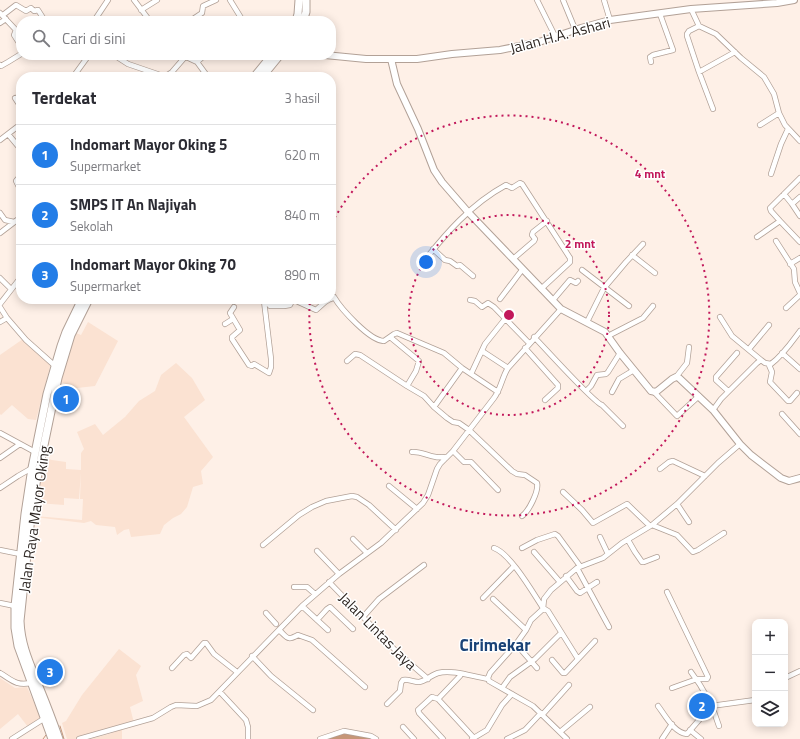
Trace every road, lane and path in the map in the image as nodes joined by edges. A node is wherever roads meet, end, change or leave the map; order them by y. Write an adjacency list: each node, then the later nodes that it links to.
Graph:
1 (108, 0): 17 (street)
2 (134, 0): 13 (street)
3 (157, 0): 13 (street)
4 (216, 0): 19 (street)
5 (230, 0): 20 (street)
6 (299, 0): 21 (main road)
7 (306, 0): 22 (main road)
8 (537, 0): 29 (street)
9 (563, 0): 28 (street)
10 (604, 0): 23 (street)
11 (794, 0): 12 (street, Jalan H.A. Ashari)
12 (691, 9): 14 (street, Jalan H.A. Ashari); 25 (street)
13 (141, 10): 18 (street)
14 (660, 14): 23 (street, Jalan H.A. Ashari); 43 (street)
15 (3, 16): 16 (street); 24 (street); 26 (street)
16 (42, 16)
17 (97, 16)
18 (146, 16)
19 (198, 16)
20 (240, 16)
21 (297, 16)
22 (305, 16)
23 (610, 20): 28 (street, Jalan H.A. Ashari)
24 (0, 23)
25 (699, 26): 31 (street); 51 (street)
26 (16, 29)
27 (16, 29): 30 (street)
28 (575, 29): 29 (street, Jalan H.A. Ashari)
29 (555, 36): 41 (street, Jalan H.A. Ashari)
30 (16, 39)
31 (735, 52): 51 (street); 53 (street)
32 (336, 56): 41 (street, Jalan H.A. Ashari)
33 (16, 57): 44 (street)
34 (85, 60): 45 (street)
35 (122, 60): 46 (street)
36 (181, 60): 47 (street)
37 (193, 60): 42 (street)
38 (199, 60): 42 (street)
39 (268, 60): 49 (main road)
40 (276, 60): 50 (main road)
41 (391, 60): 66 (street)
42 (197, 62): 48 (street)
43 (650, 62)
44 (0, 65)
45 (77, 72)
46 (151, 72)
47 (172, 72)
48 (204, 72)
49 (258, 72)
50 (266, 72)
51 (699, 72): 52 (street)
52 (713, 109)
53 (779, 113): 54 (street); 56 (street)
54 (760, 125)
55 (16, 128): 57 (street)
56 (788, 129): 59 (street); 61 (street)
57 (8, 134): 58 (street); 60 (street)
58 (0, 140)
59 (800, 141)
60 (16, 144)
61 (771, 174)
62 (800, 178): 63 (street)
63 (784, 194): 65 (street); 70 (street)
64 (800, 197): 65 (street)
65 (792, 204): 68 (street)
66 (468, 212): 69 (street); 77 (street); 80 (street)
67 (0, 213): 71 (street)
68 (800, 216)
69 (546, 221): 80 (street); 92 (street)
70 (780, 221): 73 (street); 75 (street)
71 (14, 222): 72 (street)
72 (0, 233)
73 (758, 237)
74 (776, 241): 81 (street)
75 (800, 242)
76 (643, 244): 78 (street)
77 (433, 249): 82 (street); 86 (street)
78 (632, 255): 85 (street); 90 (street)
79 (800, 258): 81 (street)
80 (513, 259): 83 (street)
81 (790, 264): 93 (street)
82 (421, 265)
83 (522, 270): 92 (street); 94 (street)
84 (582, 270): 90 (street)
85 (655, 273)
86 (473, 276)
87 (0, 278): 91 (street)
88 (578, 281): 97 (street)
89 (16, 283): 91 (street)
90 (604, 288): 104 (street); 114 (street)
91 (11, 289): 103 (street)
92 (541, 289): 97 (street)
93 (800, 294): 107 (street)
94 (500, 299)
95 (336, 300): 119 (street)
96 (470, 300): 111 (street)
97 (553, 300): 108 (street)
98 (80, 304): 132 (main road, Jalan Raya Mayor Oking)
99 (86, 304): 155 (main road, Jalan Raya Mayor Oking)
100 (264, 304): 112 (street)
101 (303, 304): 102 (street)
102 (323, 304)
103 (0, 305): 110 (street)
104 (628, 306)
105 (653, 306): 118 (street)
106 (234, 307): 112 (street)
107 (786, 308)
108 (561, 309): 114 (street); 120 (street)
109 (720, 317): 124 (street)
110 (7, 318): 113 (street); 132 (street)
111 (506, 318): 121 (street); 125 (street)
112 (233, 319): 115 (street)
113 (0, 322)
114 (587, 322): 118 (street)
115 (225, 324)
116 (769, 324): 124 (street)
117 (800, 331): 127 (street)
118 (608, 336): 126 (street)
119 (390, 337): 133 (street); 139 (street)
120 (534, 337): 121 (street); 140 (street)
121 (529, 344): 123 (street)
122 (689, 347): 138 (street)
123 (525, 348): 134 (street); 147 (street)
124 (749, 349): 129 (street)
125 (482, 351): 134 (street); 137 (street)
126 (620, 353): 136 (street); 140 (street)
127 (782, 353): 131 (street); 135 (street)
128 (737, 354): 141 (street)
129 (761, 360): 131 (street); 141 (street)
130 (347, 361): 139 (street)
131 (769, 364): 145 (street)
132 (54, 365): 155 (main road, Jalan Raya Mayor Oking)
133 (462, 368): 137 (street); 148 (street)
134 (508, 368): 142 (street)
135 (800, 369)
136 (634, 370): 143 (street); 144 (street)
137 (471, 374): 142 (street)
138 (676, 378): 144 (street); 146 (street)
139 (406, 386): 148 (street)
140 (586, 391): 151 (street)
141 (728, 391): 149 (street)
142 (498, 392): 152 (street)
143 (612, 392)
144 (654, 392): 146 (street)
145 (797, 393)
146 (699, 396): 149 (street)
147 (545, 400)
148 (434, 406): 152 (street)
149 (713, 410): 157 (street)
150 (782, 414): 154 (street)
151 (623, 426)
152 (469, 430): 158 (street); 173 (street)
153 (0, 432): 156 (street)
154 (800, 434)
155 (41, 440): 159 (main road, Jalan Raya Mayor Oking); 259 (main road, Jalan Raya Mayor Oking)
156 (20, 444): 159 (street); 161 (street)
157 (740, 444): 165 (street); 166 (street)
158 (452, 451): 162 (street); 169 (street)
159 (35, 452): 163 (main road, Jalan Raya Mayor Oking)
160 (412, 452): 162 (street)
161 (0, 458)
162 (446, 458): 172 (street)
163 (32, 468): 168 (street); 188 (main road, Jalan Raya Mayor Oking)
164 (660, 469): 165 (street)
165 (705, 476): 171 (street)
166 (800, 478)
167 (389, 486): 172 (street)
168 (0, 488)
169 (498, 490)
170 (563, 492): 175 (street)
171 (677, 504): 174 (street); 175 (street)
172 (417, 509): 176 (street)
173 (522, 516)
174 (689, 522)
175 (651, 525): 177 (street); 180 (street)
176 (396, 530): 181 (street); 187 (street)
177 (724, 533)
178 (600, 537): 189 (street)
179 (353, 539): 187 (street)
180 (628, 540): 189 (street); 190 (street)
181 (263, 545)
182 (494, 548): 192 (street)
183 (522, 548): 193 (street)
184 (0, 550): 188 (street)
185 (318, 551): 194 (street)
186 (534, 552): 197 (street)
187 (367, 553): 194 (street)
188 (20, 554): 206 (main road, Jalan Raya Mayor Oking)
189 (608, 554): 193 (street)
190 (657, 557)
191 (424, 565): 210 (street)
192 (514, 566): 203 (street); 208 (street)
193 (578, 567): 195 (street); 200 (street)
194 (339, 574): 196 (street)
195 (566, 576): 197 (street); 200 (street)
196 (329, 582): 202 (street); 210 (street, Jalan Lintas Jaya)
197 (560, 582): 208 (street)
198 (597, 582): 200 (street)
199 (294, 587): 202 (street)
200 (588, 590): 213 (street)
201 (667, 592): 234 (street)
202 (316, 594): 207 (street)
203 (483, 598)
204 (494, 599): 216 (street)
205 (0, 604): 206 (street)
206 (15, 606): 235 (main road, Jalan Raya Mayor Oking)
207 (302, 606): 211 (street); 212 (street)
208 (543, 608): 216 (street); 217 (street)
209 (266, 613): 212 (street)
210 (363, 617): 232 (street, Jalan Lintas Jaya)
211 (317, 620): 214 (street); 215 (street)
212 (278, 627): 220 (street); 237 (street)
213 (609, 627)
214 (354, 628)
215 (328, 630)
216 (526, 630): 219 (street)
217 (561, 633): 221 (street); 223 (street)
218 (595, 641): 221 (street)
219 (516, 644): 223 (street); 233 (street)
220 (252, 656): 227 (street); 248 (street)
221 (578, 659): 222 (street)
222 (552, 660)
223 (531, 662): 225 (street); 238 (street)
224 (172, 668): 227 (street)
225 (538, 668)
226 (800, 671): 231 (street)
227 (237, 672): 240 (street)
228 (691, 672): 234 (street)
229 (0, 674): 235 (street)
230 (460, 676): 242 (street)
231 (788, 677)
232 (428, 679): 233 (street); 244 (street)
233 (488, 679): 238 (street)
234 (697, 680): 239 (street); 247 (street)
235 (31, 683): 250 (main road, Jalan Raya Mayor Oking)
236 (569, 685): 249 (street)
237 (365, 686)
238 (502, 688): 241 (street)
239 (672, 688)
240 (220, 692): 260 (street); 261 (street)
241 (512, 694): 249 (street); 256 (street)
242 (438, 699): 256 (street); 265 (street)
243 (752, 700): 247 (street)
244 (387, 704)
245 (590, 706): 255 (street)
246 (658, 706): 251 (street)
247 (711, 706): 252 (street); 254 (street)
248 (313, 710)
249 (542, 714): 255 (street); 266 (street)
250 (45, 718): 257 (street); 258 (main road, Jalan Raya Mayor Oking)
251 (672, 724): 254 (street); 268 (street)
252 (719, 726)
253 (403, 727): 264 (street)
254 (690, 730): 269 (street)
255 (560, 732): 267 (street)
256 (473, 738)
257 (12, 739)
258 (52, 739)
259 (59, 739)
260 (79, 739)
261 (248, 739)
262 (320, 739): 263 (street)
263 (376, 739)
264 (414, 739)
265 (443, 739)
266 (508, 739)
267 (567, 739)
268 (662, 739)
269 (702, 739)

